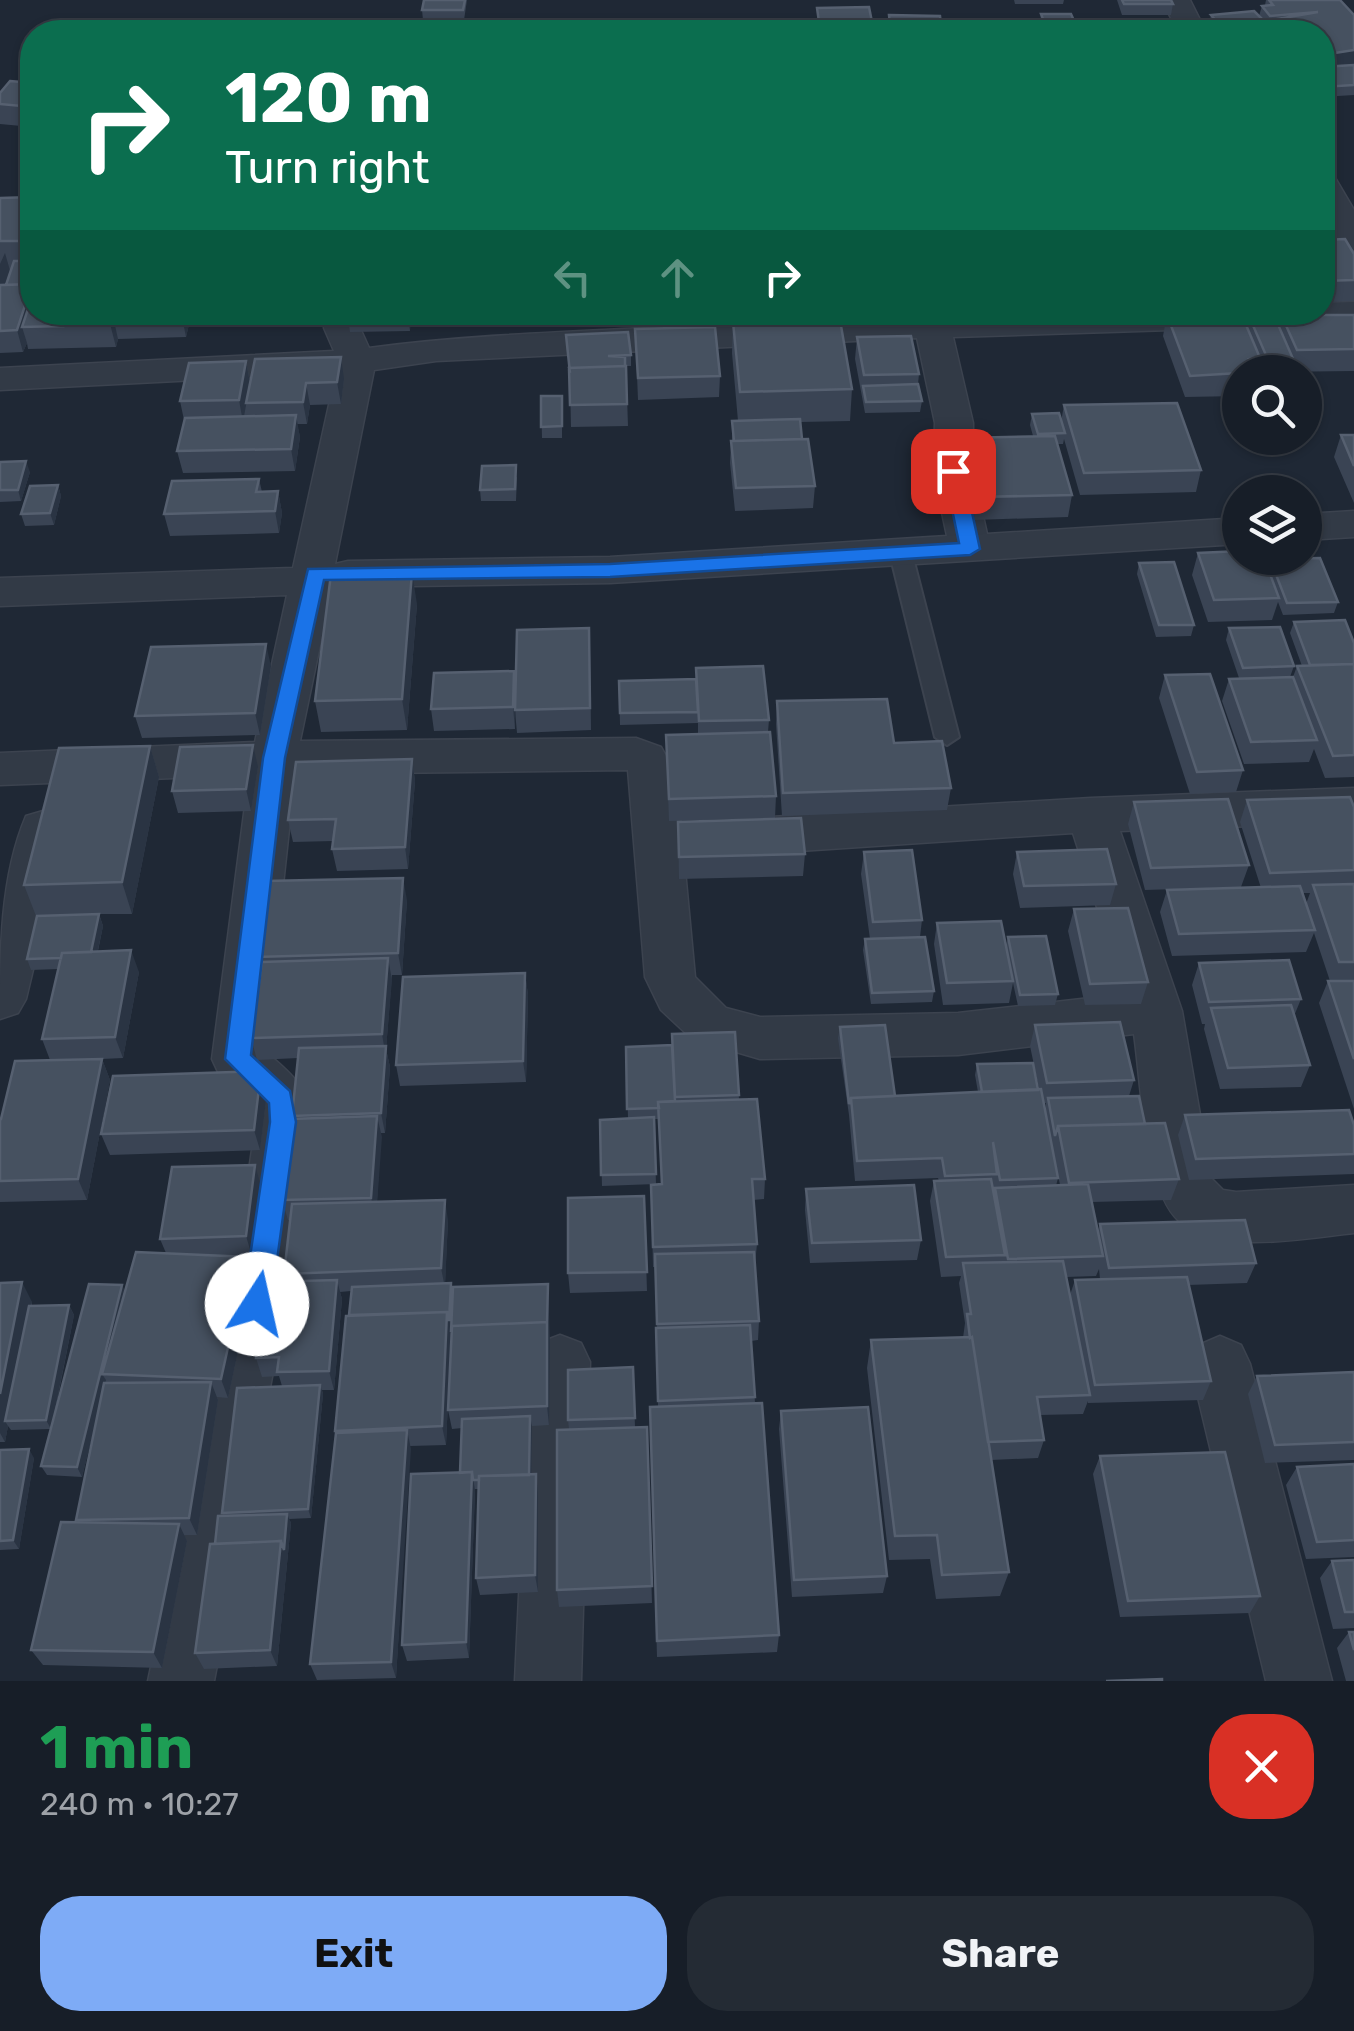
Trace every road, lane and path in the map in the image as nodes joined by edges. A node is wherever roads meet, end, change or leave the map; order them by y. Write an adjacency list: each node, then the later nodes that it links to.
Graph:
1 (1335, 206): 2 (street)
2 (1354, 240)
3 (342, 325): 8 (street)
4 (732, 325): 8 (street)
5 (807, 325): 7 (street)
6 (1057, 325): 7 (street)
7 (933, 330): 13 (street)
8 (357, 361): 9 (street); 15 (street)
9 (0, 379)
10 (1354, 524): 11 (street)
11 (1322, 526)
12 (1222, 532): 13 (street)
13 (970, 549): 14 (street)
14 (902, 554): 15 (street); 17 (lane)
15 (314, 578): 16 (street); 18 (street)
16 (0, 592)
17 (947, 737)
18 (274, 758): 19 (street); 23 (street); 29 (street)
19 (59, 765): 20 (street); 24 (street)
20 (0, 768)
21 (1354, 804): 22 (street)
22 (1091, 815): 23 (street); 25 (street)
23 (660, 842): 25 (street)
24 (0, 999)
25 (1156, 1011): 26 (street)
26 (1354, 1210)
27 (560, 1362): 30 (street)
28 (1220, 1364): 31 (street)
29 (181, 1681)
30 (548, 1681)
31 (1299, 1681)

